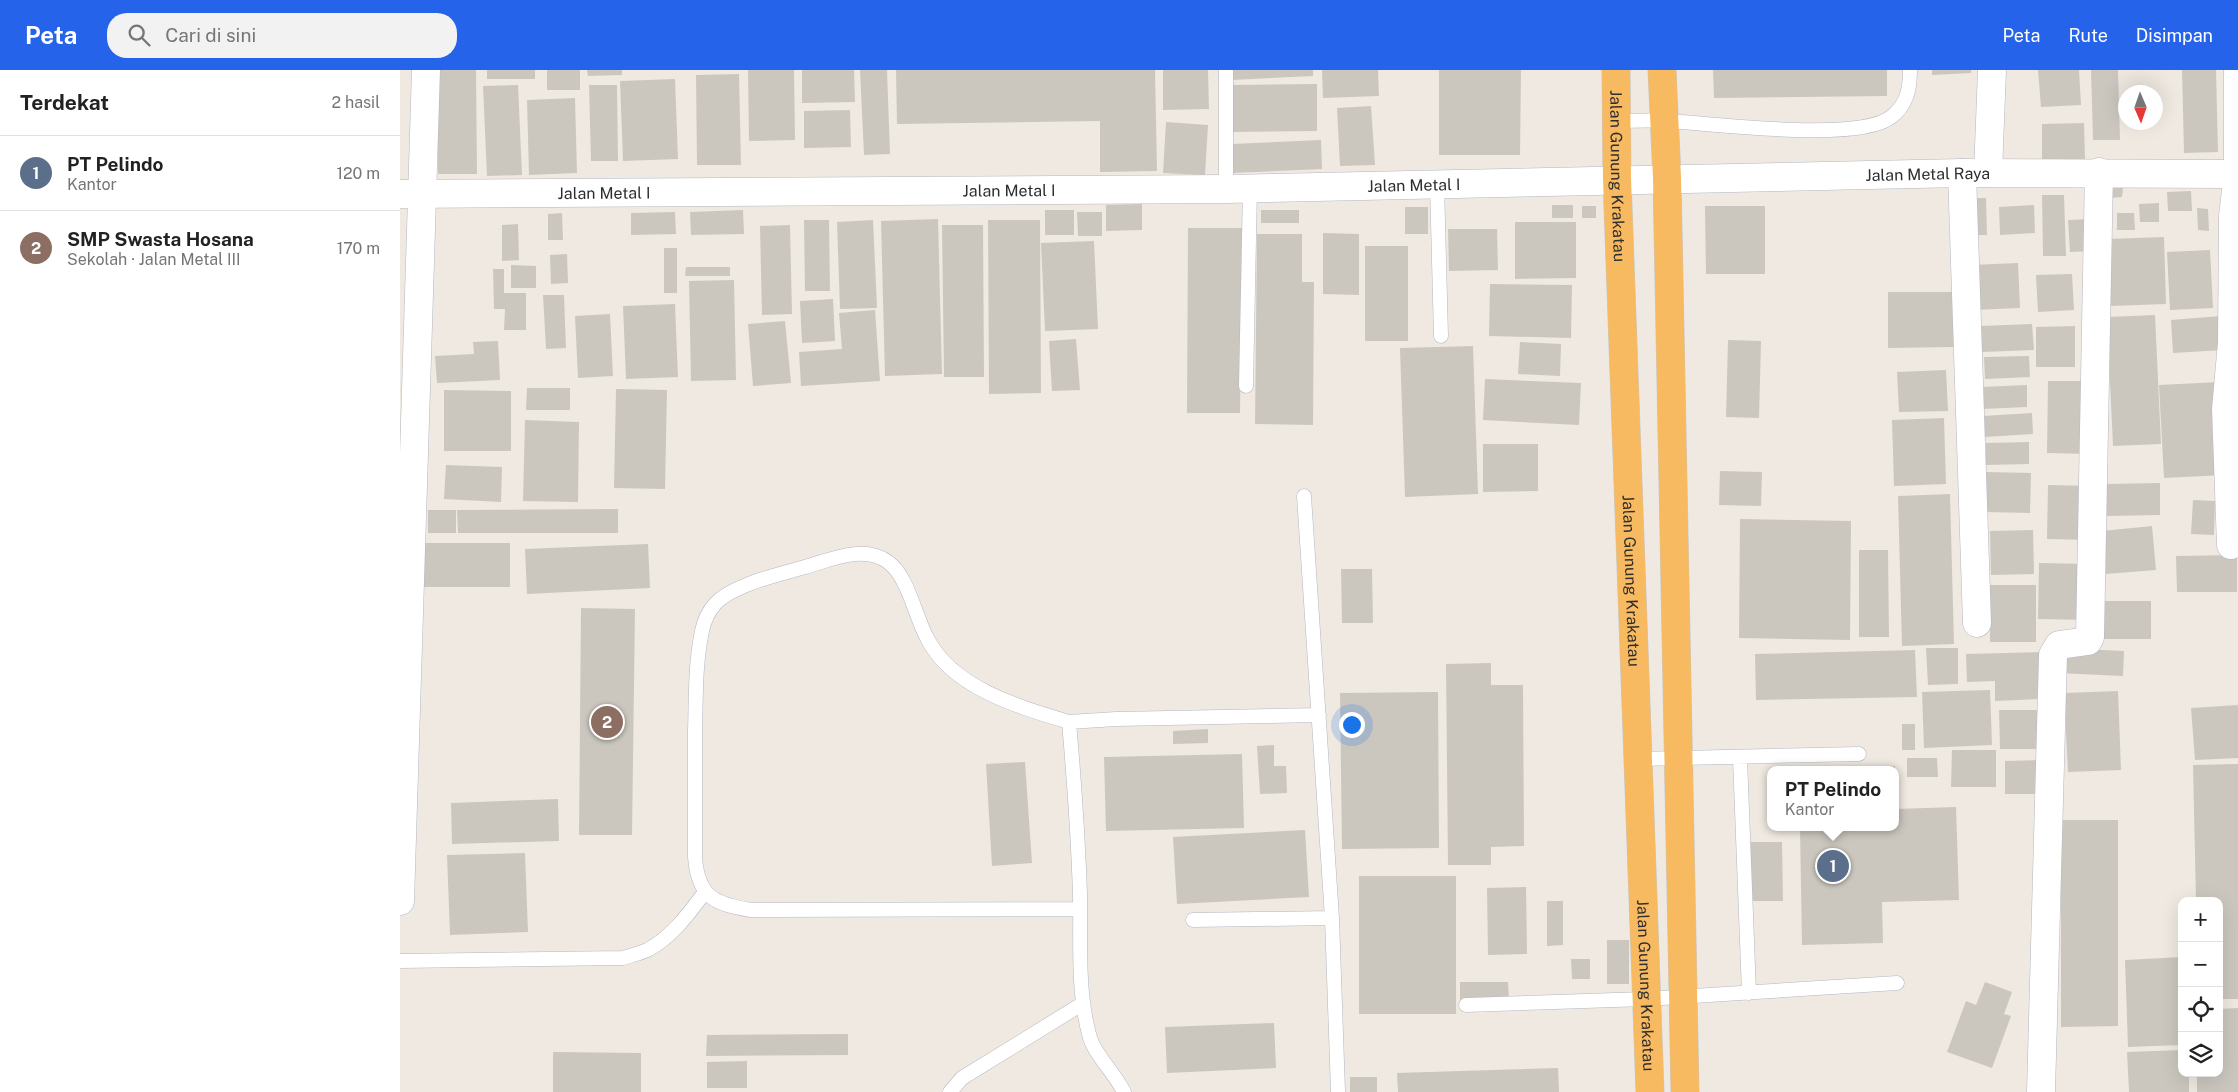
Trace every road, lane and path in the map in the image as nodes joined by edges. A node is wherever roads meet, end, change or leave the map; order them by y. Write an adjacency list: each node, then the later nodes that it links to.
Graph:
1 (426, 70): 17 (street)
2 (1226, 70): 16 (lane)
3 (1616, 70): 9 (highway, Jalan Gunung Krakatau)
4 (1662, 70): 8 (highway)
5 (1910, 70): 8 (lane)
6 (1992, 70): 11 (street)
7 (2238, 70): 12 (street)
8 (1663, 120): 9 (lane); 13 (highway)
9 (1616, 121): 14 (highway, Jalan Gunung Krakatau)
10 (2100, 172): 11 (street, Jalan Metal Raya); 12 (street, Jalan Metal Raya); 48 (street)
11 (1975, 173): 13 (street, Jalan Metal Raya); 23 (street)
12 (2238, 174): 22 (street)
13 (1667, 178): 14 (street, Jalan Metal Raya); 28 (highway)
14 (1617, 179): 15 (street, Jalan Metal I); 30 (highway, Jalan Gunung Krakatau)
15 (1437, 184): 16 (street, Jalan Metal I); 18 (lane)
16 (1238, 189): 17 (street, Jalan Metal I); 19 (lane)
17 (411, 194): 21 (street)
18 (1441, 336)
19 (1246, 386)
20 (1304, 496): 25 (lane)
21 (407, 509): 24 (street)
22 (2231, 545)
23 (1977, 623)
24 (403, 663): 31 (street)
25 (1319, 715): 26 (lane); 34 (lane)
26 (1069, 722): 32 (lane); 33 (lane)
27 (1859, 754): 29 (lane)
28 (1680, 757): 29 (lane); 30 (lane); 39 (highway)
29 (1740, 758): 38 (lane)
30 (1638, 759): 40 (highway, Jalan Gunung Krakatau)
31 (400, 890)
32 (704, 892): 33 (lane); 36 (lane)
33 (1080, 909): 41 (lane)
34 (1332, 918): 35 (lane); 45 (lane)
35 (1193, 920)
36 (400, 961)
37 (1897, 982): 38 (lane)
38 (1749, 994): 39 (lane)
39 (1683, 995): 40 (lane); 47 (highway)
40 (1646, 999): 42 (lane); 46 (highway, Jalan Gunung Krakatau)
41 (1082, 1004): 43 (lane); 44 (lane)
42 (1466, 1005)
43 (950, 1092)
44 (1124, 1092)
45 (1338, 1092)
46 (1650, 1092)
47 (1685, 1092)
48 (2041, 1092)

